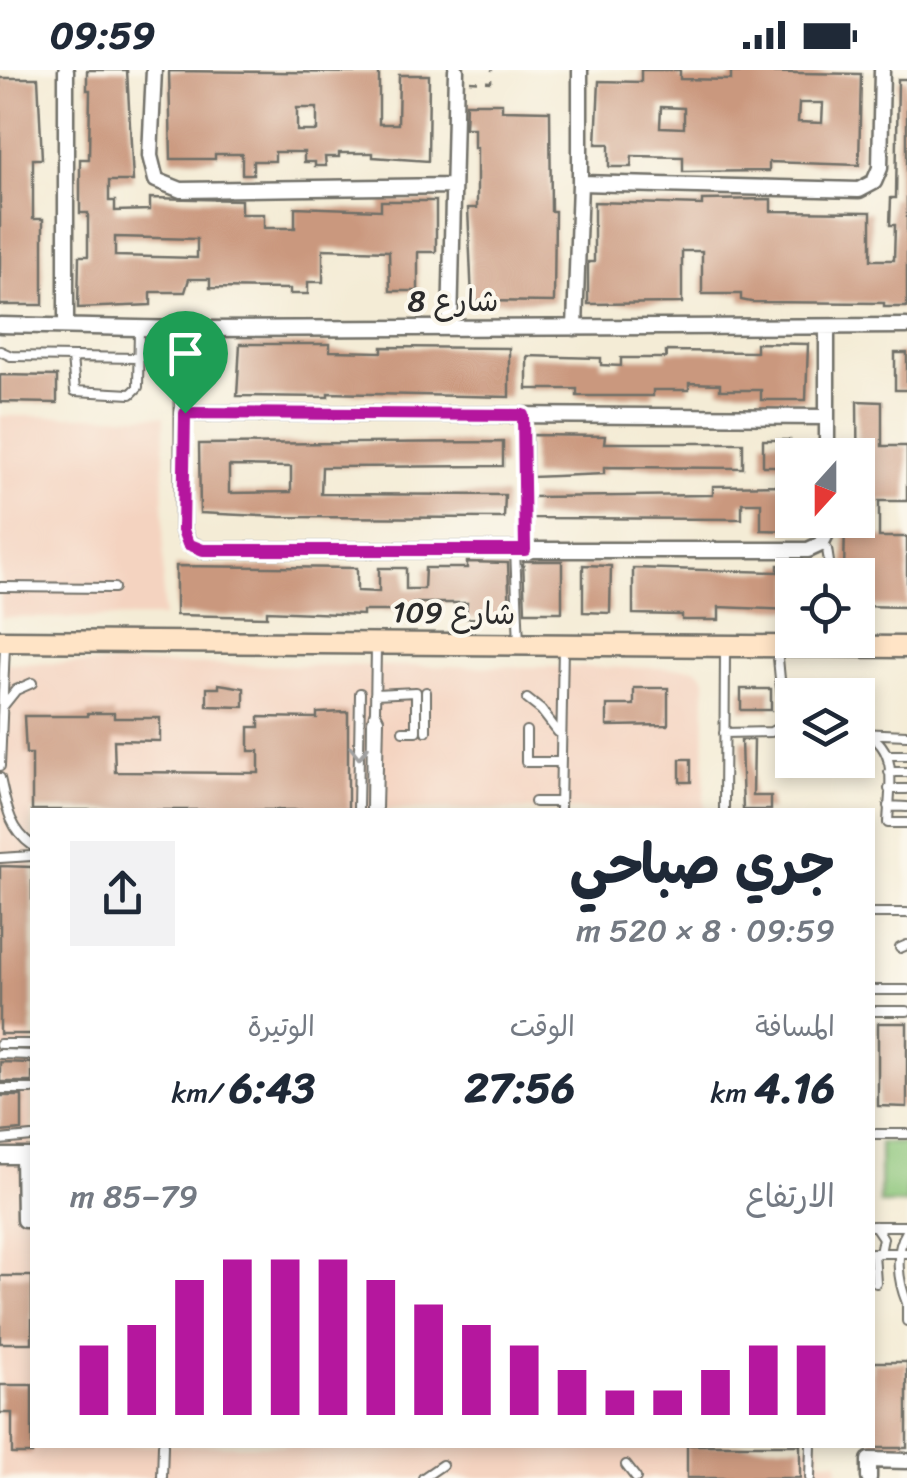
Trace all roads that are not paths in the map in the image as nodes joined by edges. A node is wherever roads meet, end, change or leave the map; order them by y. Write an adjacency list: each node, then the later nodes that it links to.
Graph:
1 (66, 70): 9 (street)
2 (154, 70): 7 (street)
3 (580, 70): 6 (street)
4 (882, 70): 6 (street)
5 (456, 75): 7 (street)
6 (580, 183): 14 (street)
7 (453, 186): 13 (street)
8 (0, 325): 9 (street, شارع 8)
9 (66, 326): 12 (street, شارع 8)
10 (828, 326): 11 (street, شارع 8); 14 (street, شارع 8); 21 (street)
11 (907, 326)
12 (139, 328): 15 (street, شارع 8); 18 (lane)
13 (450, 328): 14 (street, شارع 8); 15 (street, شارع 8)
14 (575, 328)
15 (184, 329): 19 (street)
16 (0, 351): 17 (lane)
17 (72, 357): 18 (lane); 18 (lane)
18 (138, 358)
19 (185, 413): 20 (street); 25 (street)
20 (523, 415): 21 (street); 25 (lane)
21 (827, 417): 22 (street)
22 (828, 438)
23 (825, 538): 24 (street)
24 (822, 544): 25 (street); 26 (lane)
25 (520, 550): 31 (lane)
26 (828, 558)
27 (0, 587): 28 (lane)
28 (114, 588)
29 (2, 641): 30 (street, شارع 109); 42 (lane)
30 (377, 643): 31 (street, شارع 109); 40 (lane)
31 (519, 644): 32 (street, شارع 109)
32 (562, 645): 35 (street, شارع 109); 49 (lane)
33 (875, 645): 36 (street, شارع 109)
34 (775, 646): 35 (street, شارع 109)
35 (724, 647): 47 (lane)
36 (907, 647)
37 (32, 683): 42 (lane)
38 (421, 692): 40 (lane); 43 (lane); 44 (lane)
39 (360, 693): 66 (lane, one-way to 66)
40 (376, 694): 67 (lane)
41 (527, 699): 49 (lane)
42 (4, 705): 52 (lane)
43 (402, 731)
44 (426, 731)
45 (526, 731): 56 (lane)
46 (775, 731): 47 (lane)
47 (724, 734): 68 (lane)
48 (875, 734): 50 (lane)
49 (560, 735): 56 (lane)
50 (907, 735)
51 (875, 738): 53 (lane)
52 (2, 745): 55 (lane)
53 (889, 755): 54 (lane); 57 (lane)
54 (907, 756)
55 (1, 761)
56 (560, 762): 63 (lane)
57 (889, 772): 58 (lane); 60 (lane)
58 (907, 772)
59 (0, 778): 70 (lane)
60 (889, 789): 61 (lane); 64 (lane)
61 (907, 789)
62 (535, 802): 63 (lane)
63 (560, 806)
64 (888, 806): 65 (lane); 69 (lane)
65 (907, 807)
66 (358, 808)
67 (374, 808)
68 (724, 808)
69 (907, 823)
70 (30, 844)
71 (30, 856): 72 (lane)
72 (0, 858)
73 (875, 912): 74 (lane)
74 (904, 913)
75 (875, 990): 76 (lane)
76 (907, 990)
77 (877, 1011): 78 (lane)
78 (907, 1011)
79 (0, 1044): 80 (lane)
80 (30, 1044)
81 (0, 1054): 82 (lane)
82 (30, 1055)
83 (0, 1089): 84 (lane)
84 (30, 1089)
85 (875, 1134): 86 (lane)
86 (907, 1134)
87 (30, 1137): 88 (lane)
88 (0, 1140)
89 (0, 1156): 90 (street)
90 (28, 1156): 91 (street)
91 (30, 1220)
92 (875, 1226): 94 (lane)
93 (875, 1227): 95 (lane)
94 (907, 1228): 96 (lane)
95 (876, 1252): 96 (lane); 97 (lane)
96 (904, 1253): 98 (lane)
97 (876, 1283)
98 (907, 1304): 99 (lane)
99 (907, 1321)
100 (164, 1448): 105 (lane)
101 (811, 1448): 108 (lane)
102 (907, 1461): 109 (street)
103 (442, 1465): 106 (lane)
104 (626, 1466): 107 (lane)
105 (162, 1478)
106 (423, 1478)
107 (636, 1478)
108 (810, 1478)
109 (869, 1478)

